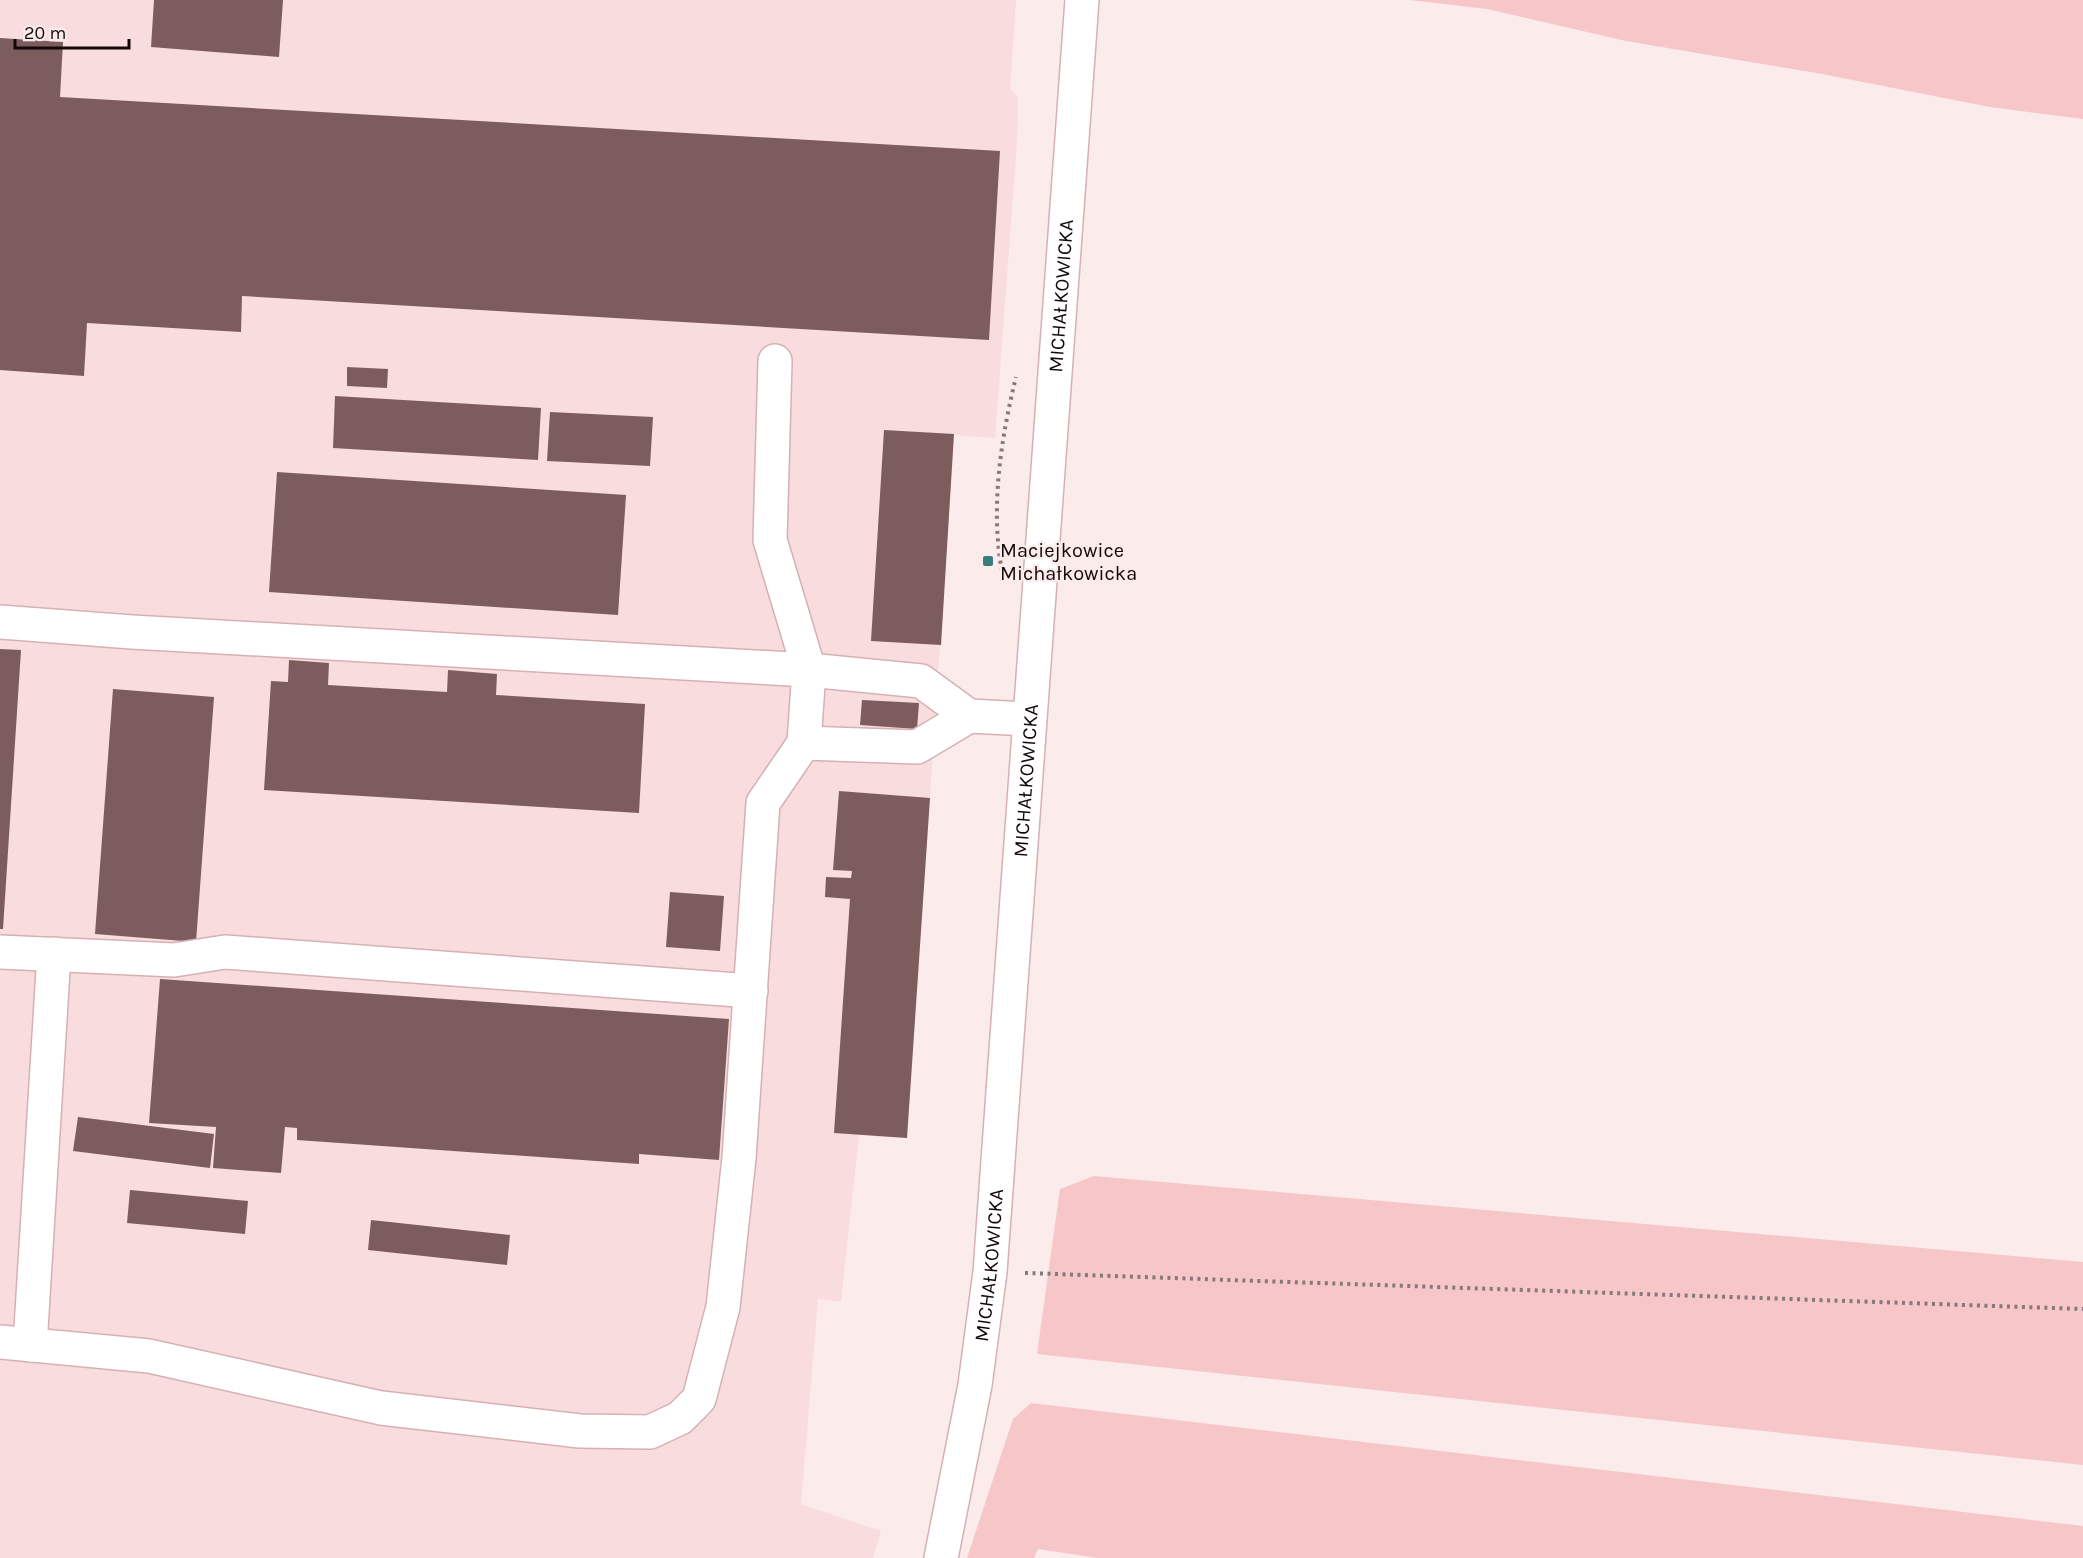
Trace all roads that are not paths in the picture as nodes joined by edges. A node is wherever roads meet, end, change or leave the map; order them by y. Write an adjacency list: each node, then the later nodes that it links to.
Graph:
1 (1082, 0): 6 (street, MICHAŁKOWICKA)
2 (775, 361): 4 (street)
3 (0, 622): 4 (street)
4 (809, 670): 5 (street); 7 (street)
5 (969, 716): 6 (street); 7 (street)
6 (1029, 719): 12 (street, MICHAŁKOWICKA)
7 (804, 743): 10 (street)
8 (0, 952): 9 (street)
9 (54, 954): 10 (street); 11 (street)
10 (751, 991): 11 (street)
11 (15, 1344)
12 (942, 1558)

